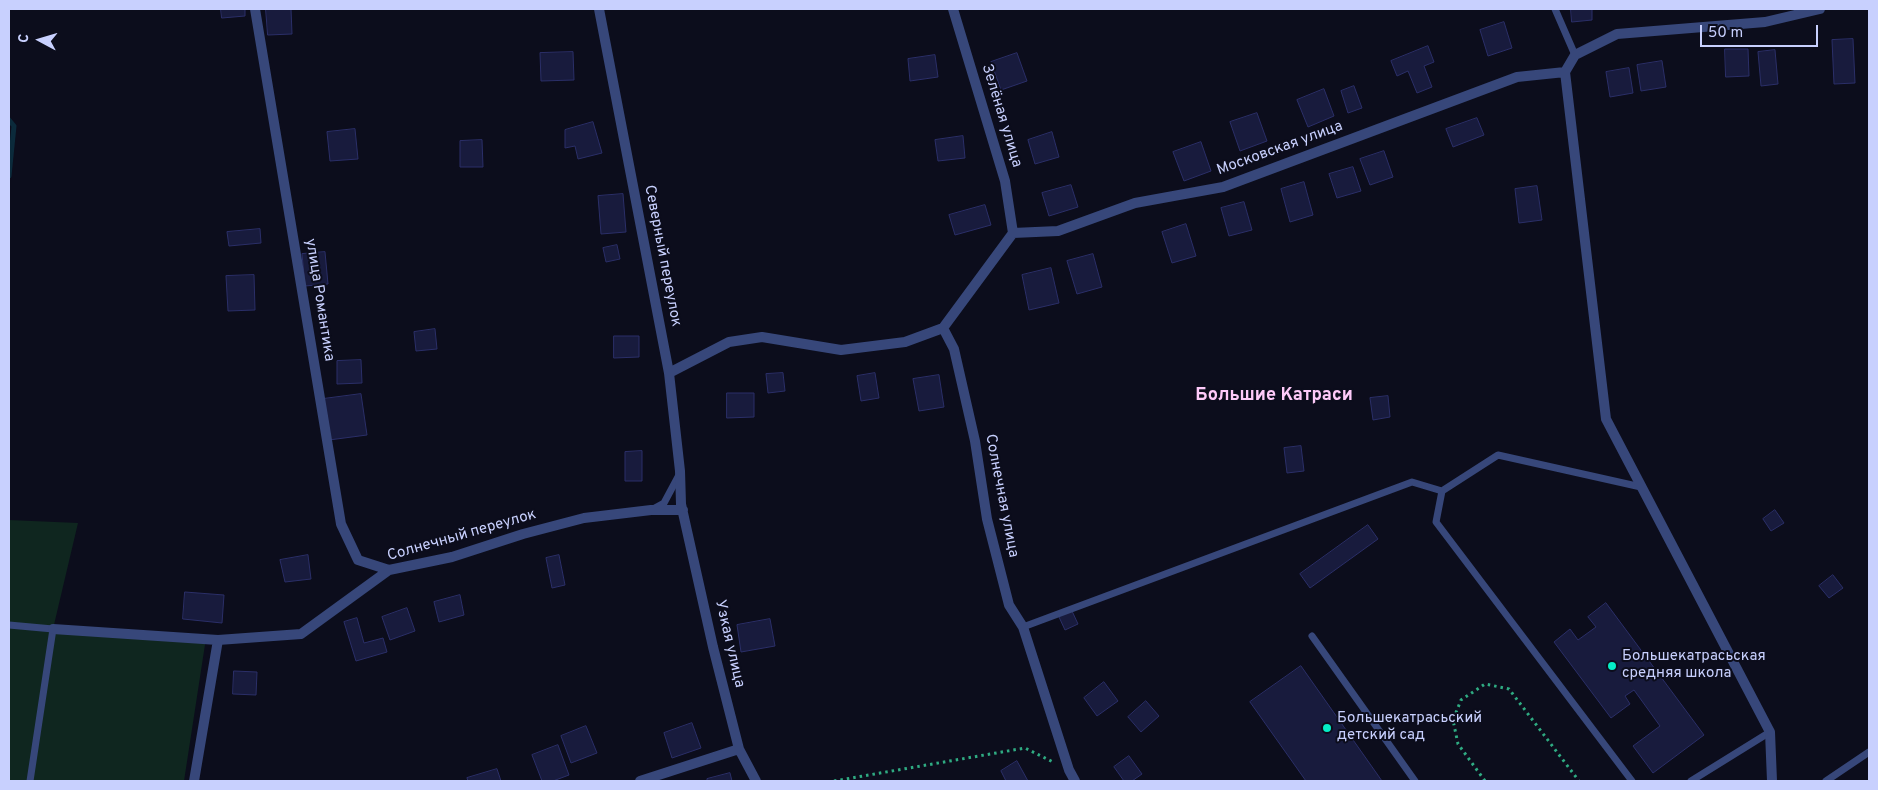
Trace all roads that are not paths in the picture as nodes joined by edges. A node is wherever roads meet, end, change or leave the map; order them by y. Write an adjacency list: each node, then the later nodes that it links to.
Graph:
1 (255, 9): 16 (street, улица Романтика)
2 (599, 9): 10 (street, Северный переулок)
3 (953, 9): 8 (street, Зелёная улица)
4 (1555, 9): 6 (lane)
5 (1820, 9): 6 (street)
6 (1575, 56): 7 (street)
7 (1565, 72): 8 (street, Московская улица); 12 (street)
8 (1013, 233): 9 (street)
9 (943, 328): 10 (street); 18 (street, Солнечная улица)
10 (669, 373): 11 (street, Северный переулок)
11 (680, 471): 14 (lane); 15 (street, Северный переулок)
12 (1641, 487): 13 (lane); 22 (street)
13 (1442, 491): 18 (lane); 31 (lane)
14 (651, 510): 15 (street, Солнечный переулок); 16 (street, Солнечный переулок)
15 (683, 510): 23 (street, Узкая улица)
16 (389, 570): 21 (street, Солнечный переулок)
17 (9, 625): 19 (lane)
18 (1023, 627): 29 (street, Солнечная улица)
19 (53, 629): 21 (street, Солнечный переулок); 25 (lane)
20 (1312, 636): 30 (lane)
21 (218, 640): 26 (street)
22 (1770, 732): 32 (lane); 33 (street)
23 (739, 750): 27 (street); 28 (street, Узкая улица)
24 (1869, 752): 34 (lane)
25 (30, 781)
26 (194, 781)
27 (640, 781)
28 (756, 781)
29 (1075, 781)
30 (1415, 781)
31 (1632, 781)
32 (1691, 781)
33 (1772, 781)
34 (1826, 781)

